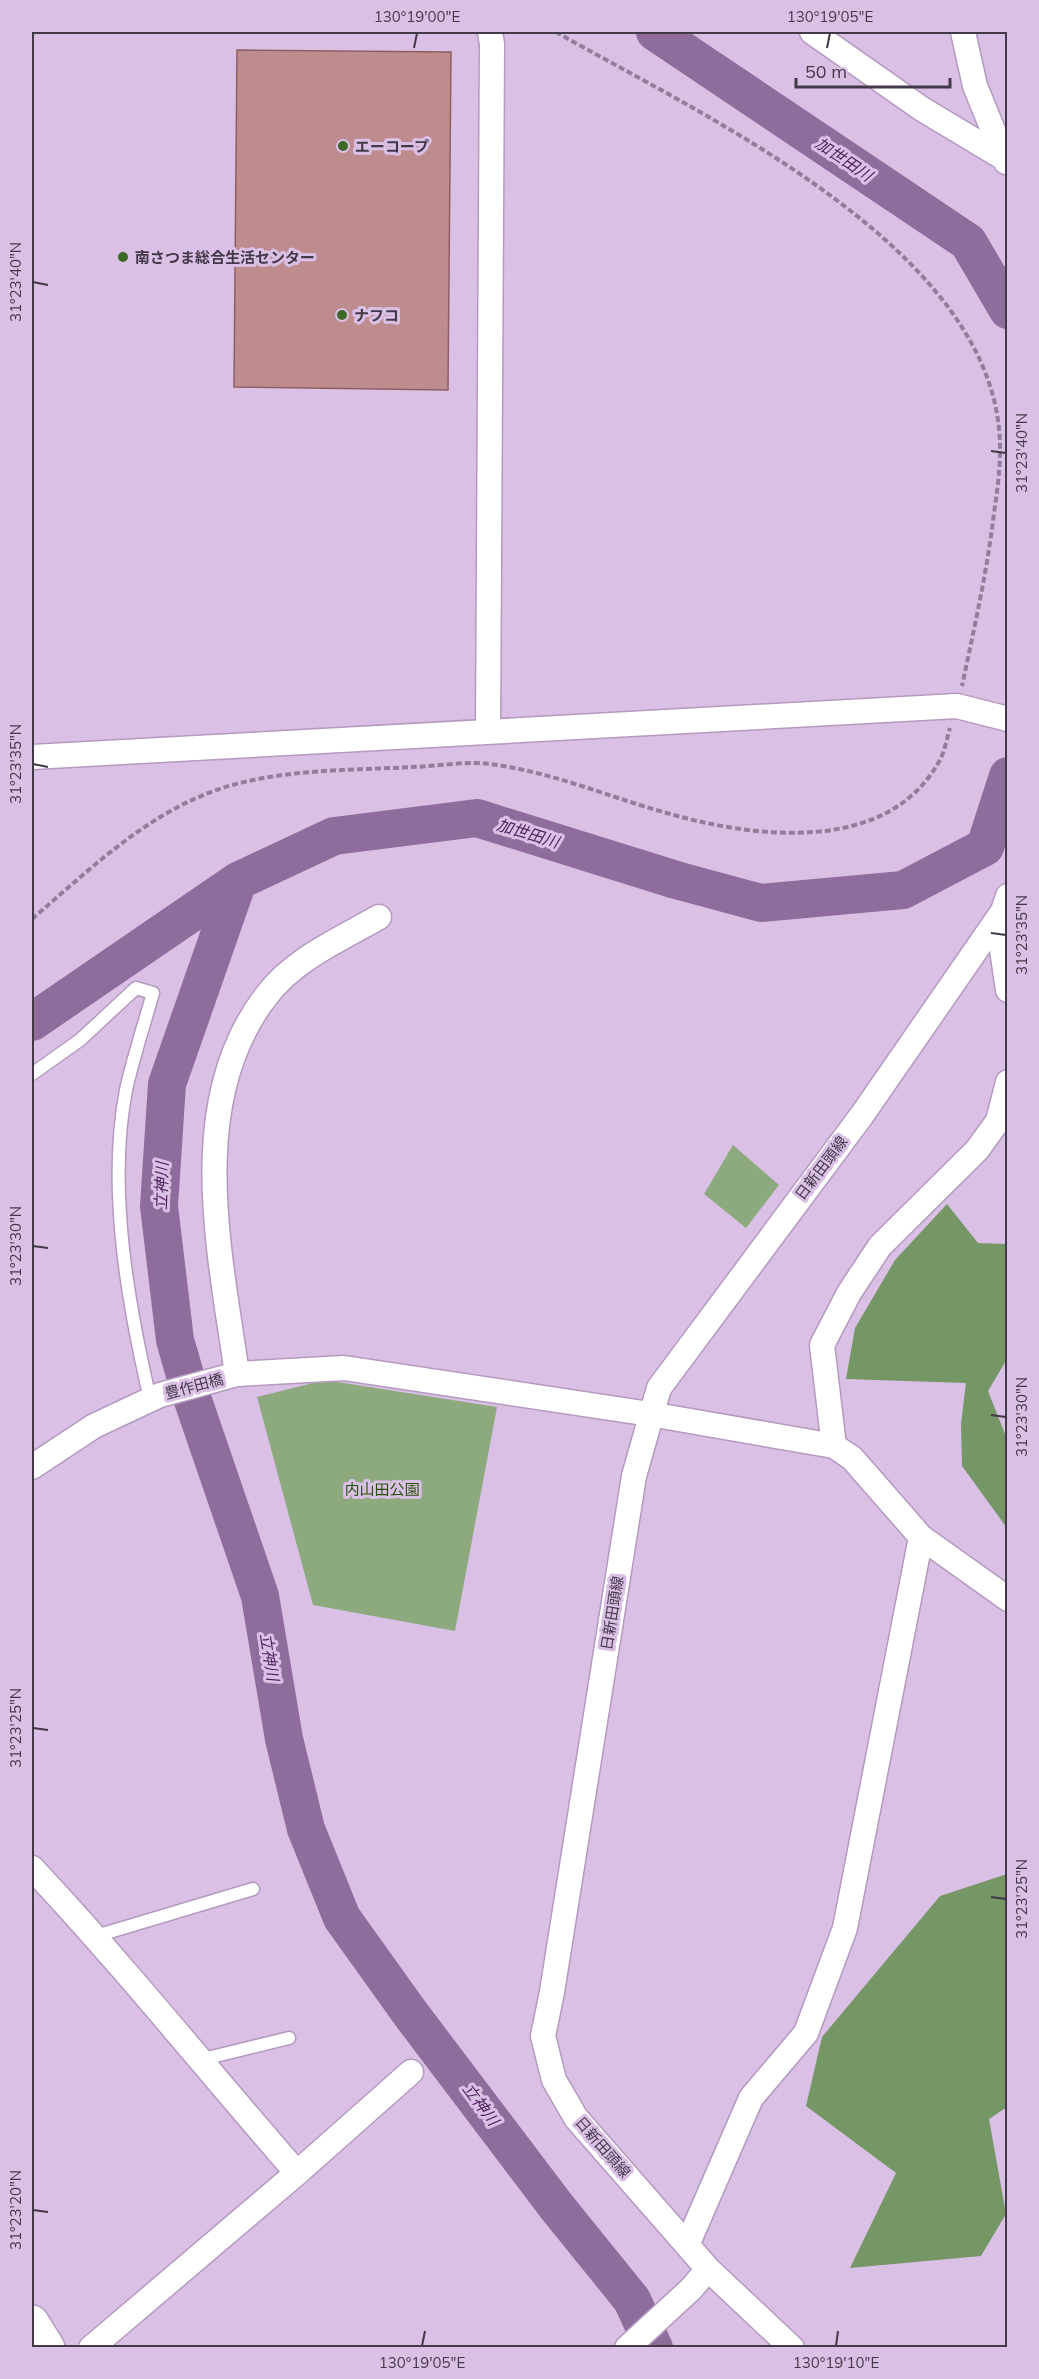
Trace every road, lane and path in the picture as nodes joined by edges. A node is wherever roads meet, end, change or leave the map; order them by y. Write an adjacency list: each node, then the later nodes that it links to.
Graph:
1 (490, 32): 8 (street)
2 (556, 32): 6 (path)
3 (812, 32): 5 (street)
4 (963, 32): 5 (street)
5 (1005, 161)
6 (961, 707): 7 (street); 8 (street); 12 (path)
7 (1008, 719)
8 (488, 731): 9 (street)
9 (32, 757)
10 (1005, 904): 13 (street); 18 (street, 日新田頭線)
11 (379, 917): 16 (street)
12 (32, 919)
13 (1008, 990)
14 (32, 1074): 17 (lane)
15 (1008, 1082): 19 (street)
16 (228, 1377): 17 (street, 豊作田橋); 18 (street, 豊作田橋)
17 (155, 1397): 20 (street, 豊作田橋)
18 (650, 1414): 19 (street, 豊作田橋); 30 (street, 日新田頭線)
19 (834, 1446): 21 (street)
20 (32, 1467)
21 (921, 1537): 22 (street); 30 (street)
22 (1008, 1599)
23 (32, 1868): 25 (street)
24 (253, 1889): 25 (lane)
25 (96, 1936): 27 (street)
26 (289, 2038): 27 (lane)
27 (199, 2060): 29 (street)
28 (411, 2072): 29 (street)
29 (297, 2173): 34 (street)
30 (688, 2243): 31 (street, 日新田頭線)
31 (708, 2269): 35 (street); 36 (street, 日新田頭線)
32 (32, 2322): 33 (street)
33 (48, 2348)
34 (91, 2348)
35 (627, 2348)
36 (792, 2348)

